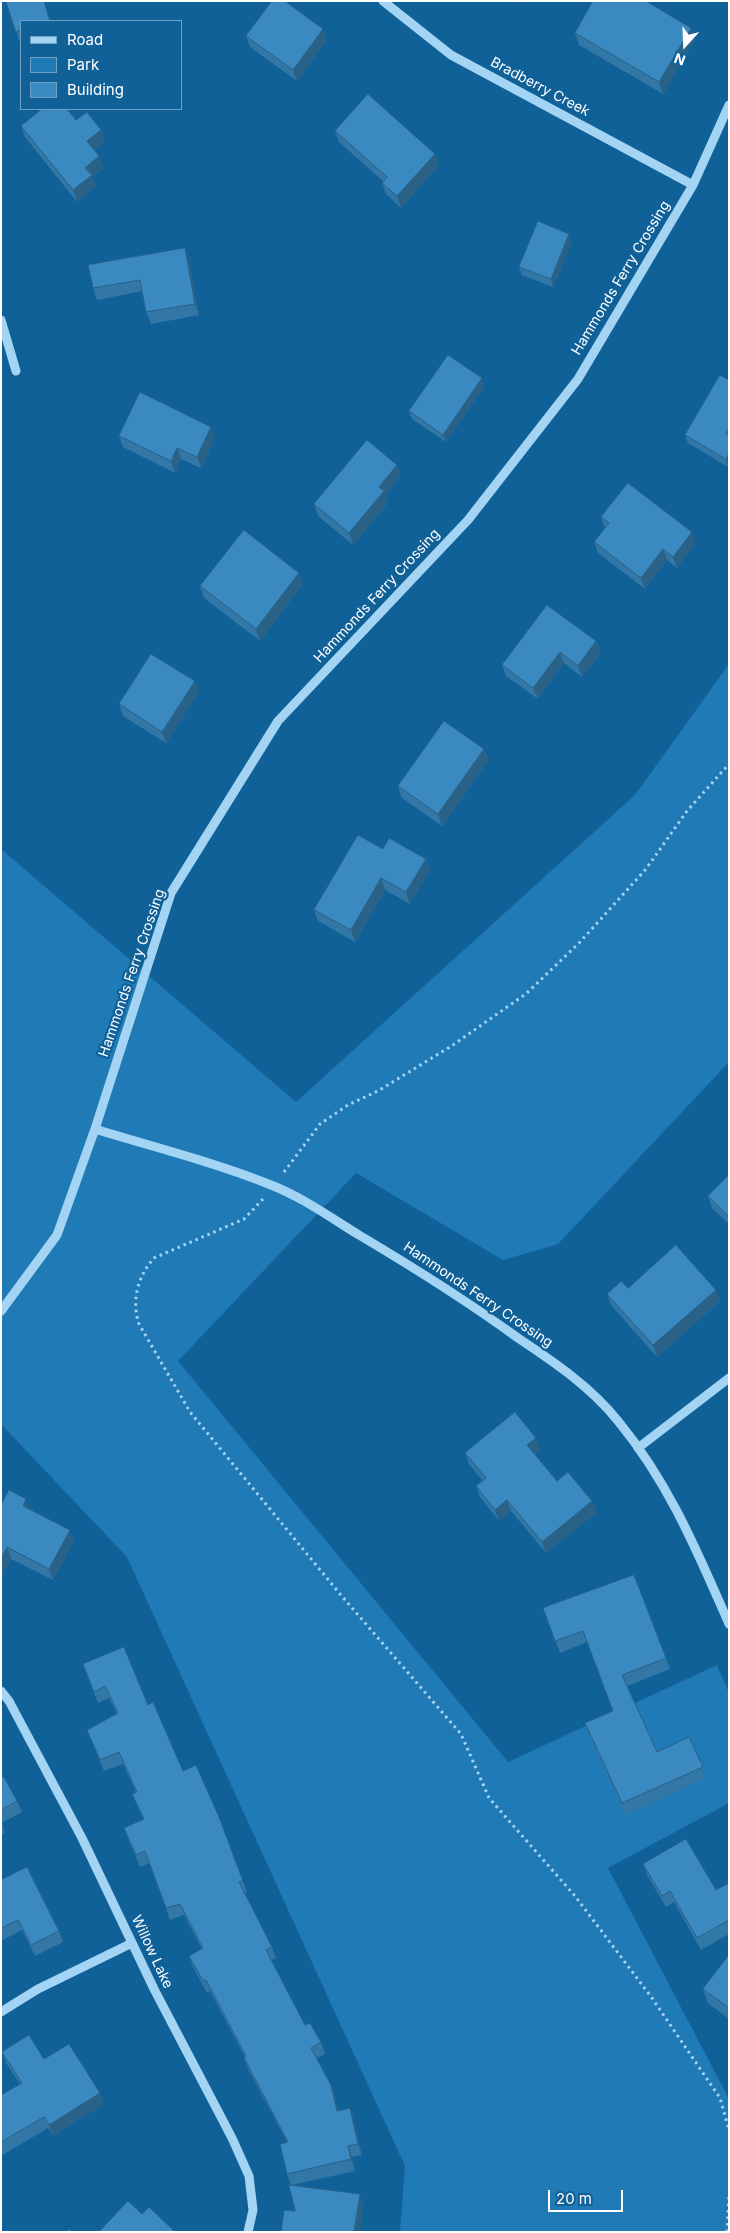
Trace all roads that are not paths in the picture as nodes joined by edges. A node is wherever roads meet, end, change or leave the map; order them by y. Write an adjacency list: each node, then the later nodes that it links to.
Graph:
1 (383, 1): 3 (street, Bradberry Creek)
2 (729, 105): 3 (street, Hammonds Ferry Crossing)
3 (693, 185): 6 (street, Hammonds Ferry Crossing)
4 (1, 320): 5 (street)
5 (16, 371)
6 (95, 1129): 7 (street, Hammonds Ferry Crossing); 9 (street, Hammonds Ferry Crossing)
7 (1, 1311)
8 (729, 1378): 9 (street)
9 (638, 1448): 10 (street, Hammonds Ferry Crossing)
10 (729, 1624)
11 (1, 1691): 12 (street, Willow Lake)
12 (132, 1943): 13 (street); 14 (street, Willow Lake)
13 (1, 2012)
14 (248, 2232)

